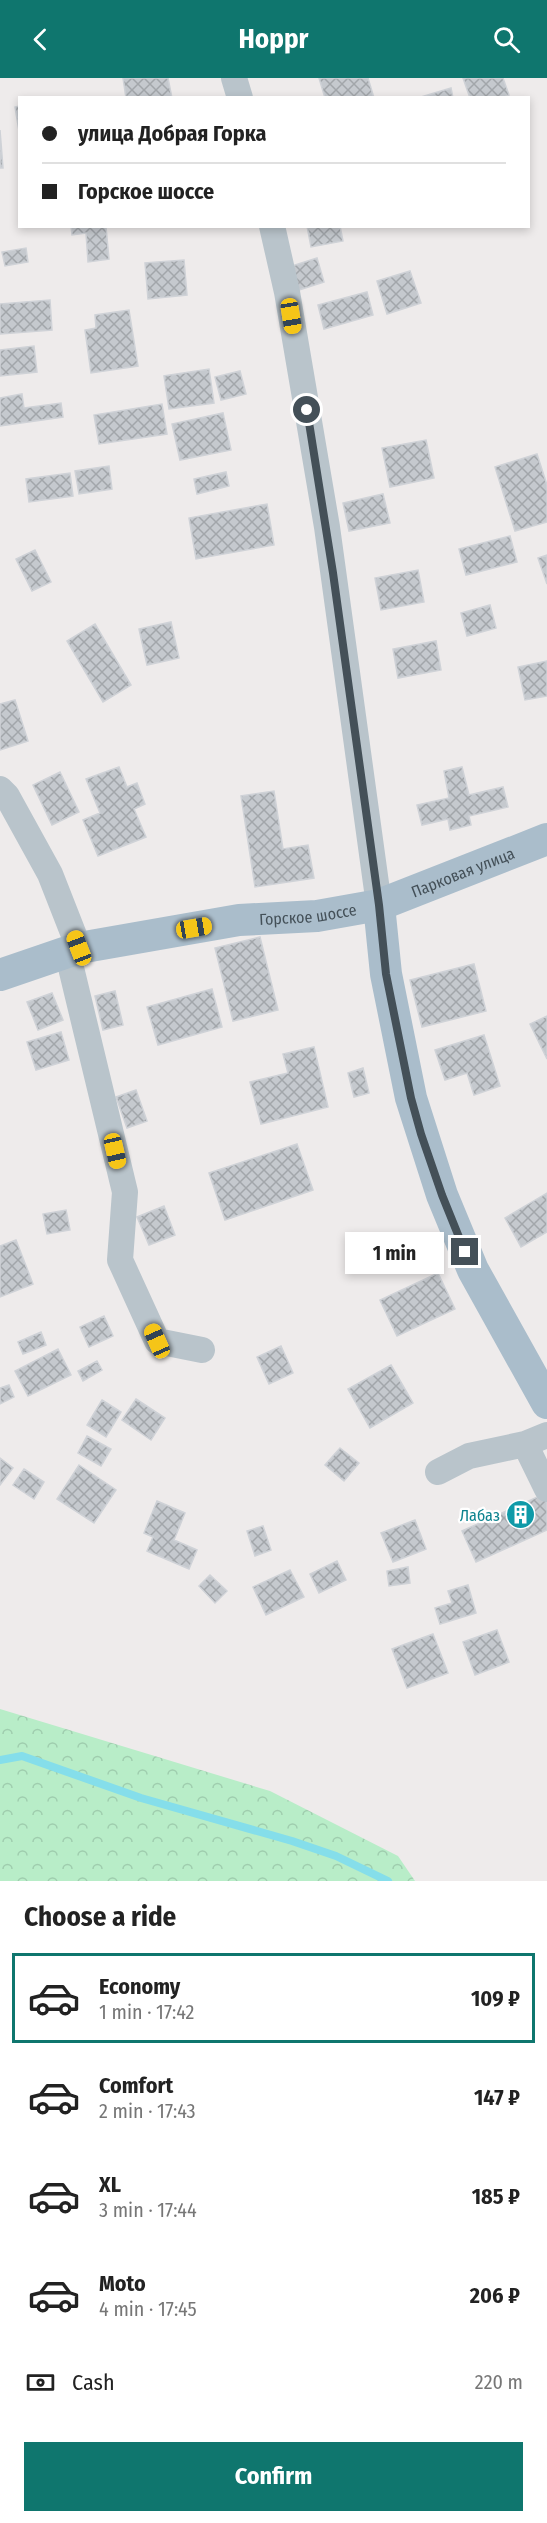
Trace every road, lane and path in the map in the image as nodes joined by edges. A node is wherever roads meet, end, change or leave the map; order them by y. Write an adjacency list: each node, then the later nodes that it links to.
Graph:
1 (234, 78): 2 (street)
2 (239, 96)
3 (272, 228): 6 (street)
4 (0, 789): 7 (street)
5 (547, 839): 6 (main road, Парковая улица)
6 (379, 905): 7 (main road, Горское шоссе); 10 (main road, Горское шоссе)
7 (73, 949): 8 (main road, Горское шоссе); 9 (street)
8 (0, 975)
9 (202, 1350)
10 (547, 1403)
11 (536, 1439): 12 (street); 13 (street)
12 (438, 1472)
13 (547, 1489)

